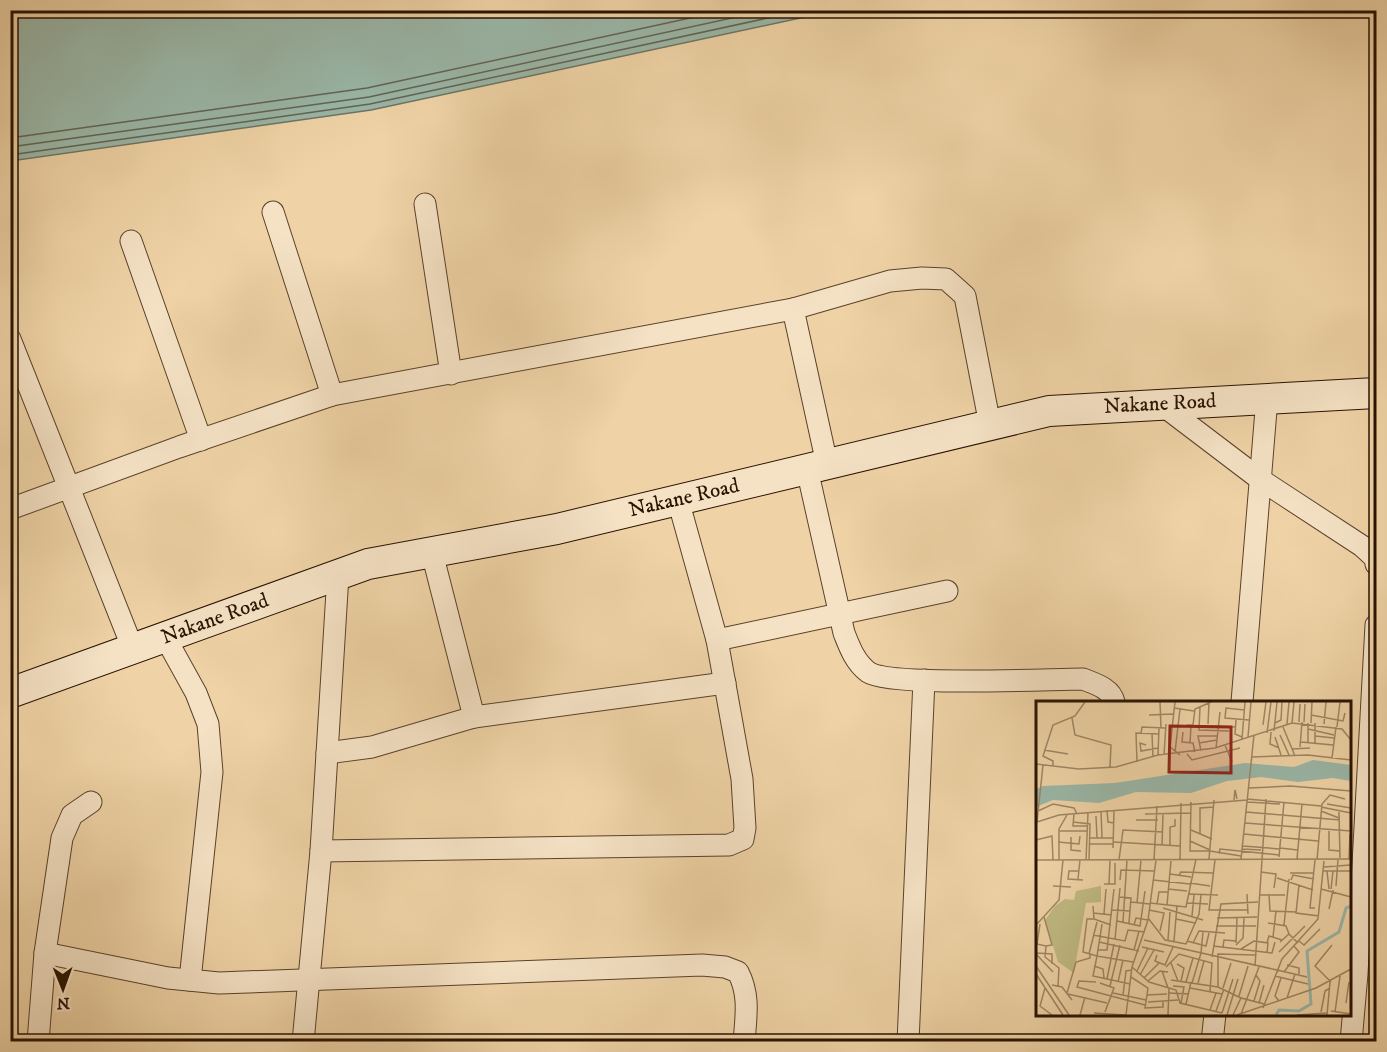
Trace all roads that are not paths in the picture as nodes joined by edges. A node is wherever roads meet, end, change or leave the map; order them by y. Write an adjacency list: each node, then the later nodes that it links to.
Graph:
1 (425, 204): 6 (street)
2 (273, 212): 8 (street)
3 (131, 241): 12 (street)
4 (793, 309): 6 (street); 11 (street); 13 (street)
5 (10, 339): 15 (street)
6 (451, 374): 8 (street)
7 (1377, 393): 9 (street, Nakane Road)
8 (332, 395): 12 (street)
9 (1267, 398): 10 (street, Nakane Road); 14 (street)
10 (1161, 404): 11 (street, Nakane Road); 14 (street)
11 (990, 425): 13 (street, Nakane Road)
12 (201, 440): 15 (street)
13 (817, 467): 16 (street, Nakane Road); 22 (street)
14 (1261, 480): 19 (street); 31 (street)
15 (69, 488): 17 (street); 26 (street)
16 (678, 500): 18 (street, Nakane Road); 25 (street)
17 (10, 509)
18 (432, 553): 20 (street, Nakane Road); 32 (street)
19 (1377, 564)
20 (338, 575): 24 (street, Nakane Road); 33 (street)
21 (947, 591): 22 (street)
22 (840, 613): 25 (street); 27 (street)
23 (1377, 625): 45 (street)
24 (165, 637): 26 (street, Nakane Road); 37 (street)
25 (717, 640): 28 (street)
26 (133, 649): 29 (street, Nakane Road)
27 (924, 680): 30 (street); 43 (street)
28 (725, 683): 32 (street); 35 (street)
29 (10, 693)
30 (1114, 701)
31 (1242, 701)
32 (474, 717): 33 (street)
33 (327, 753): 35 (street)
34 (91, 802): 36 (street)
35 (321, 851): 38 (street)
36 (45, 953): 37 (street); 40 (street)
37 (190, 980): 38 (street)
38 (309, 981): 41 (street); 42 (street)
39 (1215, 1016): 44 (street)
40 (38, 1041)
41 (303, 1041)
42 (744, 1041)
43 (908, 1041)
44 (1212, 1041)
45 (1351, 1041)

